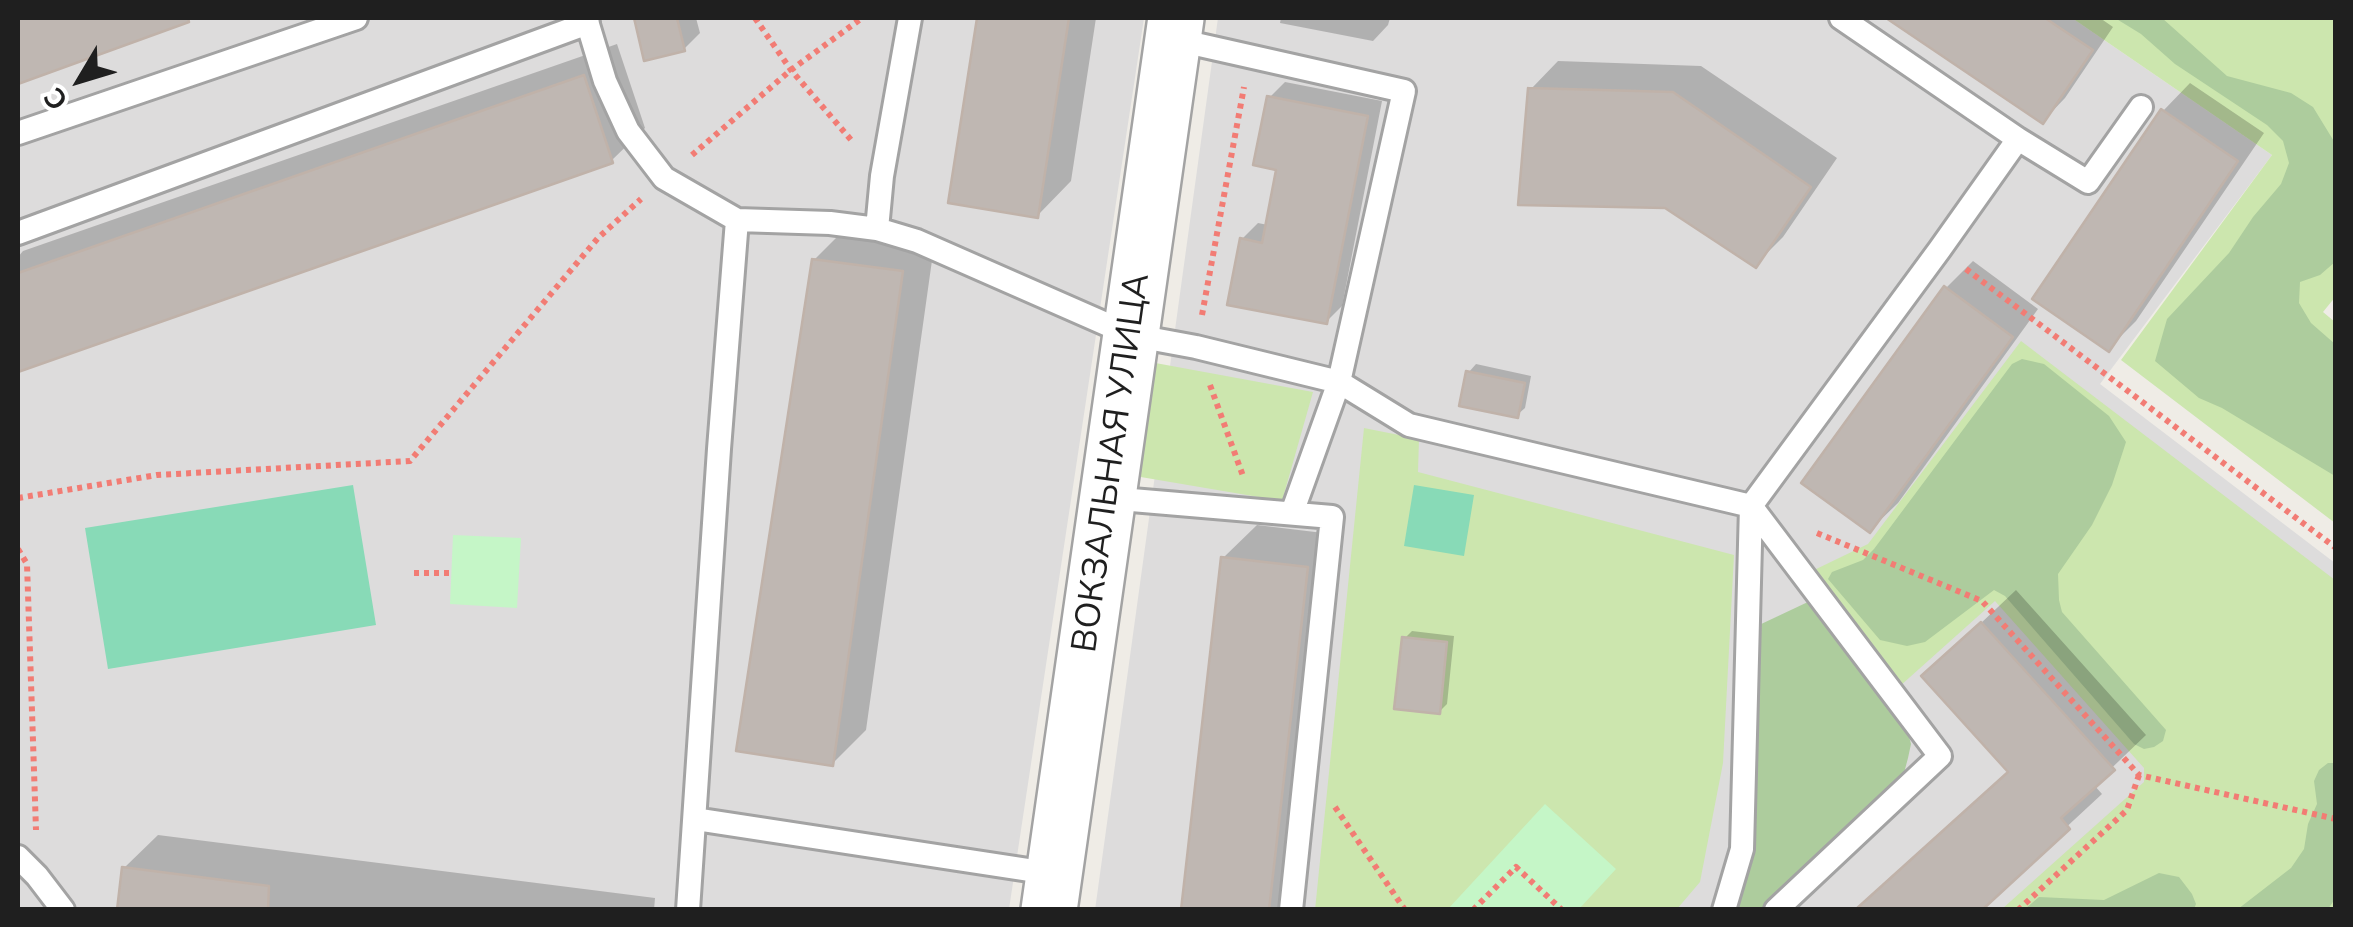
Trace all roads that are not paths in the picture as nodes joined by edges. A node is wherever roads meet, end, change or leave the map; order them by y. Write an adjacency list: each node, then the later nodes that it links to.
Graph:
1 (356, 18): 8 (lane)
2 (910, 18): 11 (lane)
3 (1842, 18): 9 (lane)
4 (587, 20): 5 (lane); 10 (lane)
5 (555, 26): 12 (lane)
6 (1174, 28): 13 (street, ВОКЗАЛЬНАЯ УЛИЦА); 14 (lane)
7 (2141, 106): 9 (lane)
8 (18, 132)
9 (2018, 138): 16 (lane)
10 (737, 220): 11 (lane); 18 (lane)
11 (877, 229): 13 (lane)
12 (18, 233)
13 (1130, 336): 14 (lane); 15 (street, ВОКЗАЛЬНАЯ УЛИЦА)
14 (1340, 382): 16 (lane); 17 (lane)
15 (1108, 498): 17 (lane); 20 (street, ВОКЗАЛЬНАЯ УЛИЦА)
16 (1752, 506): 24 (lane); 25 (lane)
17 (1292, 514): 23 (lane)
18 (694, 819): 20 (lane); 22 (lane)
19 (18, 857): 21 (lane)
20 (1052, 892)
21 (63, 910)
22 (688, 910)
23 (1291, 910)
24 (1724, 910)
25 (1776, 910)

